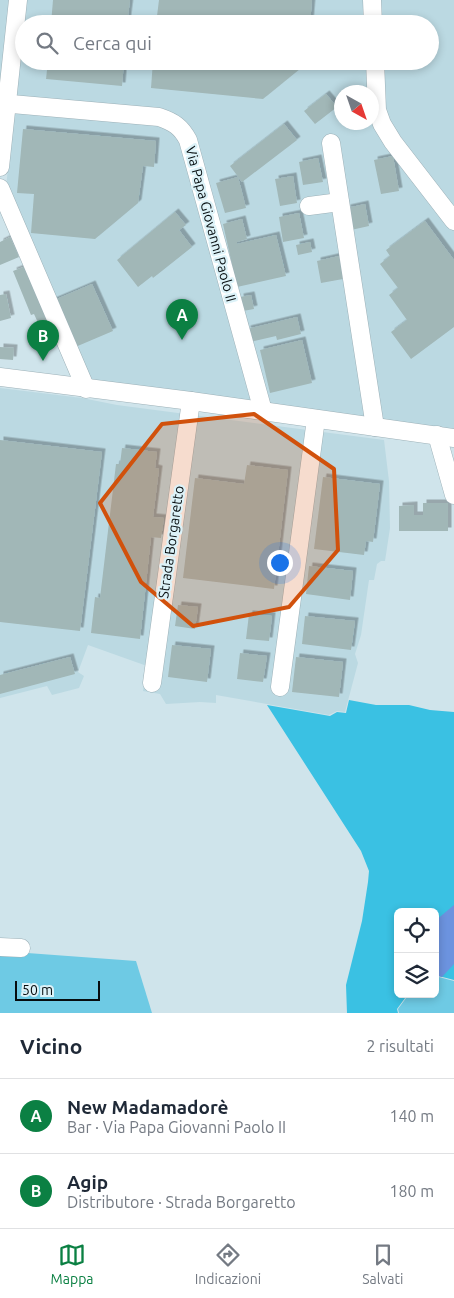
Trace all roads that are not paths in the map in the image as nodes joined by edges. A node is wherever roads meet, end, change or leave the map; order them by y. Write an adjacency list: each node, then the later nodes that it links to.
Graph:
1 (18, 0): 3 (street)
2 (372, 0): 4 (street)
3 (16, 15)
4 (373, 15)
5 (15, 22): 7 (street)
6 (376, 70): 13 (street)
7 (4, 103): 9 (street); 17 (street, Via Papa Giovanni Paolo II)
8 (331, 142): 11 (street)
9 (0, 168)
10 (0, 188): 15 (street)
11 (340, 202): 12 (street); 19 (street)
12 (308, 206)
13 (454, 221)
14 (0, 378): 15 (street)
15 (86, 389): 16 (street)
16 (191, 401): 17 (street); 23 (street, Strada Borgaretto)
17 (263, 412): 18 (street)
18 (316, 419): 19 (street); 24 (street)
19 (375, 427): 20 (street)
20 (436, 435): 21 (street); 22 (street)
21 (454, 438)
22 (454, 495)
23 (152, 684)
24 (280, 688)
25 (0, 947): 26 (street)
26 (20, 948)

